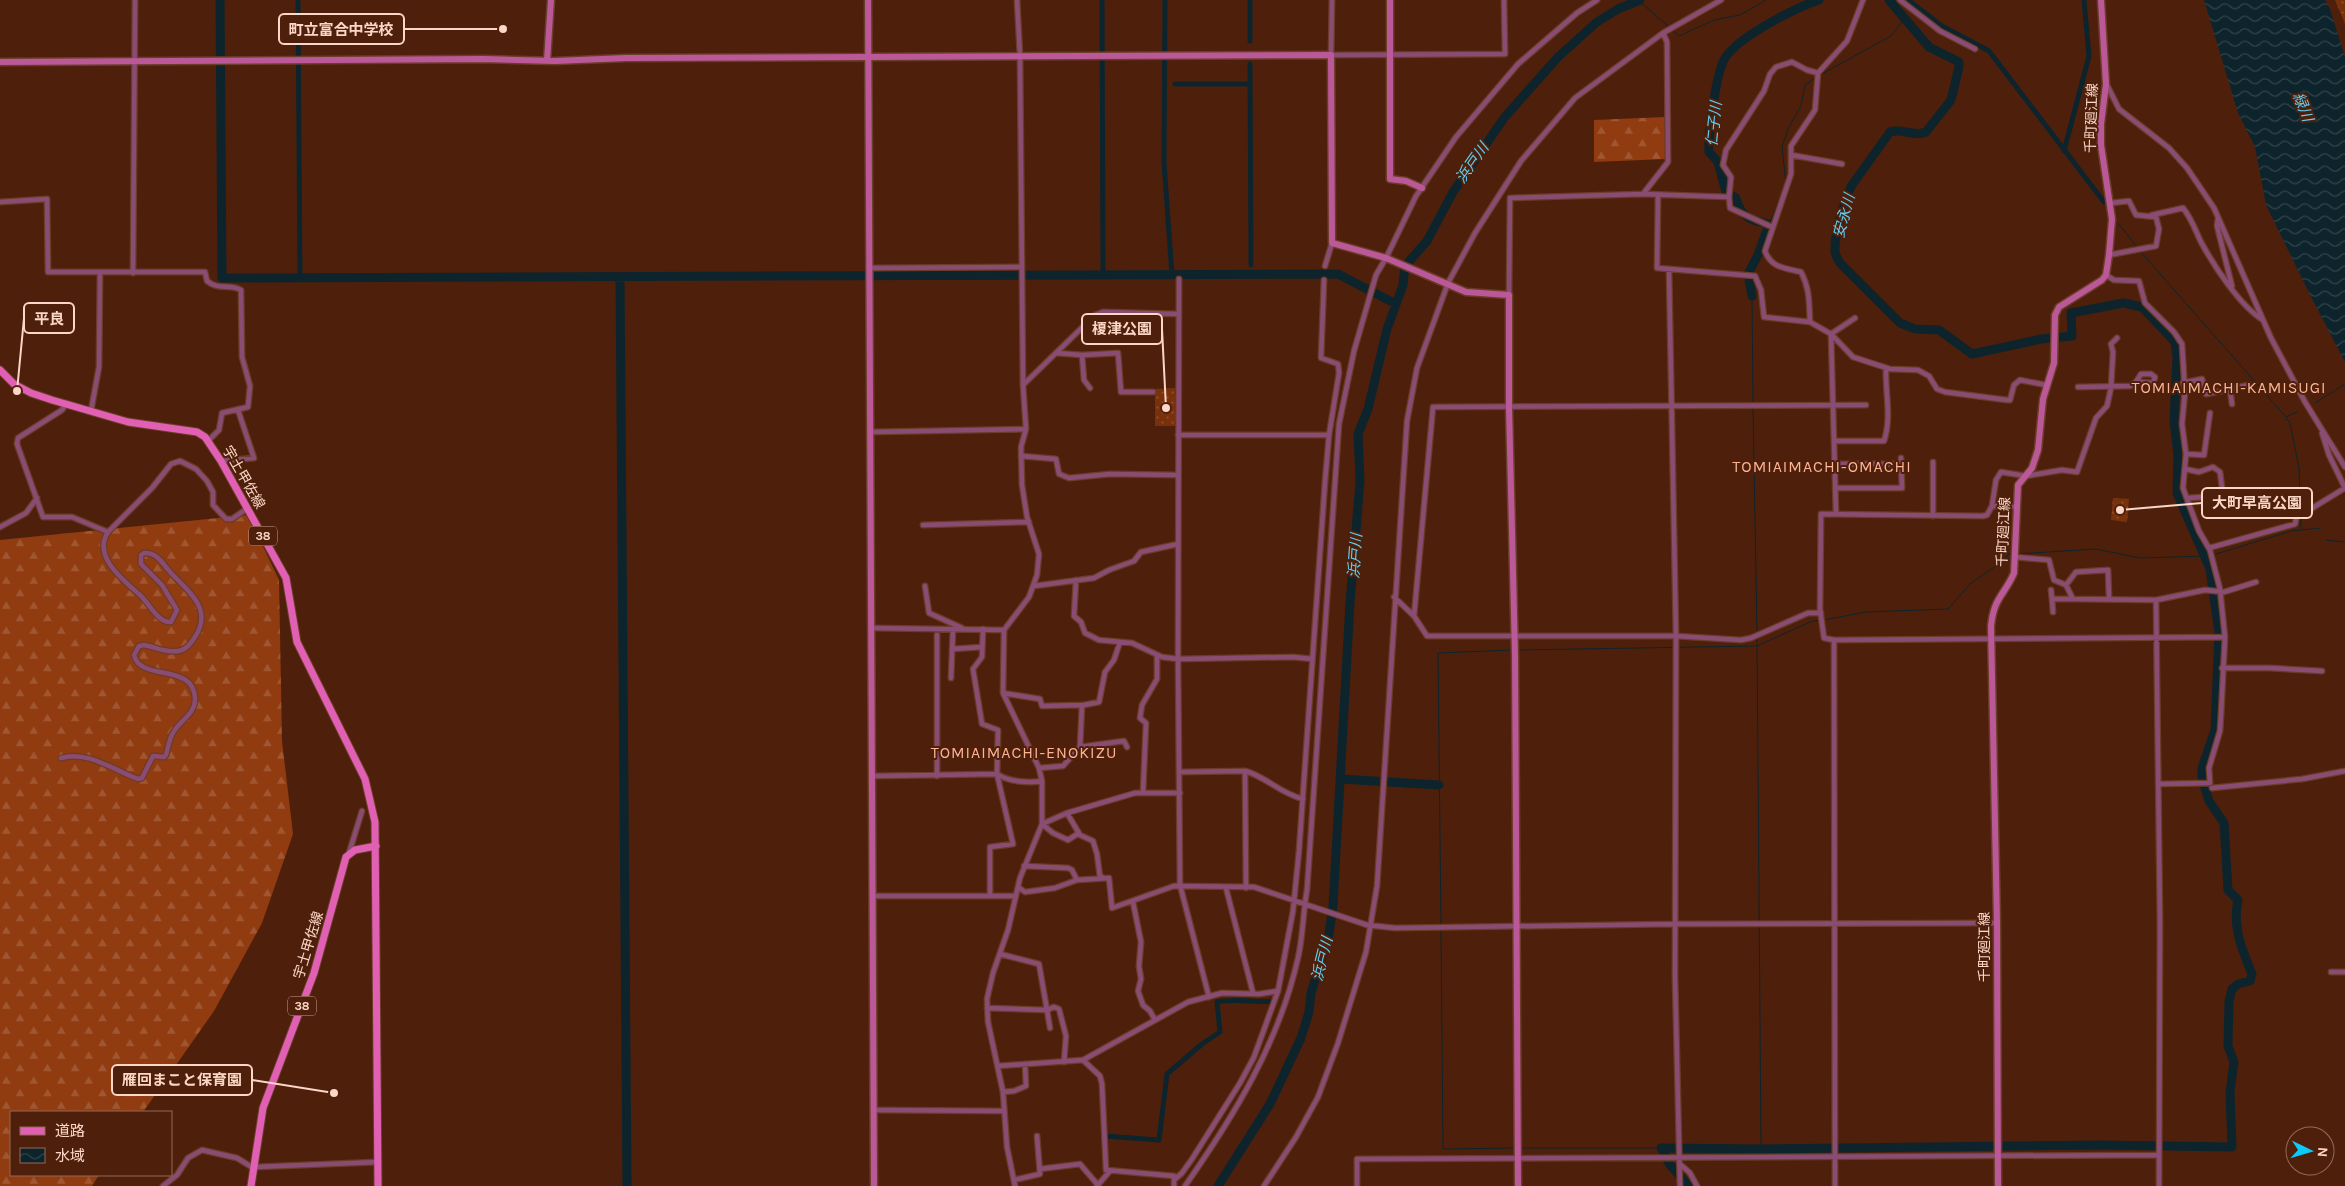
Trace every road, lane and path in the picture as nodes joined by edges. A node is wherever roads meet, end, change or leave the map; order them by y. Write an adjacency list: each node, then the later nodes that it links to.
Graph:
1 (135, 0): 19 (street)
2 (551, 0): 20 (street)
3 (868, 0): 18 (street)
4 (1017, 0): 17 (street)
5 (1332, 0): 16 (street)
6 (1390, 0): 15 (street)
7 (1504, 0): 15 (street)
8 (1597, 0): 26 (street)
9 (1721, 0): 13 (street)
10 (1863, 0): 22 (street)
11 (1900, 0): 14 (street)
12 (2101, 0): 23 (street, 千町廻江線)
13 (1663, 33): 27 (street); 47 (street)
14 (1974, 49)
15 (1389, 54): 16 (street); 26 (street)
16 (1332, 55): 17 (street); 35 (street)
17 (1020, 56): 18 (street); 39 (street)
18 (868, 57): 20 (street); 40 (street)
19 (135, 61): 20 (street); 21 (street); 43 (street)
20 (547, 61)
21 (0, 62)
22 (1818, 73): 24 (street); 29 (street)
23 (2106, 84): 31 (street, 千町廻江線); 33 (street)
24 (1791, 155): 25 (street); 34 (street)
25 (1842, 164)
26 (1422, 188): 37 (street)
27 (1643, 194): 28 (street); 49 (street)
28 (1658, 195): 29 (street); 41 (street)
29 (1729, 197): 34 (street)
30 (0, 202): 42 (street)
31 (2111, 203): 32 (street); 36 (street, 千町廻江線)
32 (2152, 215): 36 (street); 48 (street)
33 (2219, 218): 48 (street); 52 (street)
34 (1772, 227): 53 (street)
35 (1332, 243): 37 (street); 38 (street)
36 (2110, 255): 44 (street, 千町廻江線)
37 (1386, 258): 47 (street); 186 (street)
38 (1325, 266)
39 (1021, 269): 40 (street); 63 (street)
40 (869, 270): 81 (street)
41 (1669, 270): 53 (street); 74 (street)
42 (100, 273): 43 (street); 77 (street)
43 (133, 273): 76 (street)
44 (2106, 274): 61 (street); 62 (street, 千町廻江線)
45 (1180, 279): 50 (street)
46 (1324, 280): 83 (street)
47 (1448, 283): 49 (street); 121 (street)
48 (2234, 292): 52 (street)
49 (1509, 294): 75 (street)
50 (1178, 314): 56 (street); 82 (street)
51 (1855, 318): 54 (street)
52 (2263, 320): 79 (street)
53 (1810, 322): 54 (street)
54 (1830, 334): 58 (street); 71 (street)
55 (2117, 338): 67 (street)
56 (1056, 354): 57 (street); 63 (street)
57 (1082, 355): 66 (street); 69 (street)
58 (1886, 368): 62 (street); 85 (street)
59 (0, 370): 70 (main road, 宇土甲佐線)
60 (2136, 382): 67 (street)
61 (2183, 382): 68 (street); 86 (street)
62 (2046, 384): 96 (street, 千町廻江線)
63 (1023, 385): 80 (street)
64 (2249, 385): 68 (street)
65 (2078, 387): 67 (street)
66 (1090, 388)
67 (2111, 388): 96 (street)
68 (2230, 389): 72 (street)
69 (1153, 392)
70 (66, 404): 77 (main road, 宇土甲佐線); 100 (street)
71 (1834, 404): 73 (street); 74 (street); 85 (street)
72 (2232, 404)
73 (1866, 405)
74 (1670, 406): 75 (street); 135 (street)
75 (1509, 407): 128 (street); 137 (street)
76 (238, 410): 84 (street); 89 (street)
77 (91, 411): 84 (main road, 宇土甲佐線)
78 (2210, 413): 86 (street)
79 (2316, 420): 93 (street); 112 (street)
80 (1026, 430): 81 (street); 87 (street)
81 (870, 432): 129 (street)
82 (1178, 435): 83 (street); 95 (street)
83 (1329, 435): 145 (street)
84 (208, 441): 89 (main road, 宇土甲佐線 / 38)
85 (1834, 441): 91 (street)
86 (2186, 454): 94 (street)
87 (1021, 456): 95 (street); 107 (street)
88 (1901, 458): 92 (street)
89 (221, 461): 104 (main road, 宇土甲佐線 / 38)
90 (1933, 462): 106 (street)
91 (1835, 464): 92 (street); 97 (street)
92 (1902, 464): 97 (street)
93 (2345, 467)
94 (2185, 469): 99 (street); 101 (street)
95 (1178, 475): 111 (street)
96 (2026, 476): 102 (street); 103 (street, 千町廻江線)
97 (1835, 488): 105 (street)
98 (2253, 494): 99 (street)
99 (2223, 495): 101 (street)
100 (36, 498): 109 (street); 110 (street)
101 (2187, 498): 112 (street)
102 (1992, 506): 103 (street); 106 (street)
103 (2017, 507): 113 (street, 千町廻江線)
104 (248, 508): 110 (street); 172 (main road, 宇土甲佐線 / 38)
105 (1836, 514): 106 (street); 127 (street)
106 (1933, 516)
107 (1029, 522): 108 (street); 118 (street)
108 (923, 525)
109 (0, 527)
110 (108, 532): 154 (street)
111 (1178, 544): 114 (street); 146 (street)
112 (2209, 549): 120 (street)
113 (2015, 557): 116 (street); 138 (street, 千町廻江線)
114 (1076, 580): 118 (street); 141 (street)
115 (2256, 582): 120 (street)
116 (2066, 585): 122 (street); 123 (street)
117 (925, 586): 131 (street)
118 (1034, 586): 133 (street)
119 (2051, 590): 124 (street)
120 (2221, 591): 125 (street); 136 (street)
121 (1394, 597): 128 (street); 190 (street)
122 (2109, 598): 123 (street); 125 (street)
123 (2073, 599): 124 (street)
124 (2052, 600): 126 (street)
125 (2156, 600): 139 (street)
126 (2053, 612)
127 (1820, 613): 135 (street); 140 (street)
128 (1414, 616): 137 (street)
129 (871, 628): 130 (street); 160 (street)
130 (953, 629): 131 (street); 143 (street)
131 (963, 629): 132 (street)
132 (983, 629): 133 (street); 142 (street)
133 (1004, 630): 150 (street)
134 (937, 635): 161 (street)
135 (1676, 636): 137 (street); 188 (street)
136 (2225, 637): 139 (street); 147 (street)
137 (1515, 638): 191 (street)
138 (1991, 638): 139 (street); 140 (street); 189 (street, 千町廻江線)
139 (2157, 638): 163 (street)
140 (1834, 640): 187 (street)
141 (1120, 642): 144 (street); 151 (street)
142 (982, 647): 143 (street); 159 (street)
143 (952, 649): 149 (street)
144 (1157, 655): 146 (street); 166 (street)
145 (1312, 658): 146 (street); 167 (street)
146 (1178, 659): 158 (street)
147 (2222, 668): 148 (street); 164 (street)
148 (2322, 671)
149 (951, 678)
150 (1003, 693): 151 (street); 155 (street)
151 (1082, 705): 153 (street)
152 (1127, 747): 153 (street)
153 (1080, 748): 155 (street)
154 (60, 758)
155 (1039, 768): 162 (street)
156 (1246, 771): 158 (street); 167 (street); 180 (street)
157 (2345, 771): 164 (street)
158 (1179, 772): 165 (street)
159 (997, 774): 161 (street); 162 (street); 182 (street)
160 (872, 776): 161 (street); 181 (street)
161 (937, 776)
162 (1042, 781): 170 (street)
163 (2158, 784): 164 (street); 210 (street)
164 (2211, 786)
165 (1180, 792): 166 (street); 177 (street)
166 (1143, 793): 169 (street)
167 (1303, 799): 184 (street)
168 (362, 811): 173 (street)
169 (1067, 813): 170 (street); 171 (street)
170 (1042, 824): 171 (street); 174 (street)
171 (1079, 833): 175 (street)
172 (376, 846): 173 (main road); 215 (main road, 宇土甲佐線 / 38)
173 (349, 853): 217 (main road, 宇土甲佐線 / 38)
174 (1024, 866): 176 (street); 178 (street)
175 (1108, 878): 176 (street); 185 (street)
176 (1077, 880): 178 (street)
177 (1180, 886): 179 (street); 185 (street); 197 (street)
178 (1018, 887): 183 (street)
179 (1226, 888): 180 (street); 196 (street)
180 (1246, 888): 184 (street)
181 (873, 896): 182 (street); 207 (street)
182 (990, 896): 183 (street)
183 (1015, 896): 192 (street)
184 (1294, 901): 186 (street); 195 (street)
185 (1133, 902): 200 (street)
186 (1304, 905): 190 (street); 229 (street)
187 (1835, 923): 188 (street); 189 (street); 214 (street)
188 (1674, 924): 191 (street); 211 (street)
189 (1997, 924): 212 (street, 千町廻江線)
190 (1371, 926): 191 (street); 230 (street)
191 (1517, 927): 213 (street)
192 (1000, 954): 198 (street); 199 (street)
193 (2331, 972): 194 (street)
194 (2345, 972)
195 (1278, 991): 196 (street); 221 (street)
196 (1254, 993): 197 (street)
197 (1209, 997): 200 (street)
198 (988, 1008): 199 (street); 205 (street)
199 (1046, 1010): 201 (street); 203 (street)
200 (1155, 1020): 202 (street)
201 (1050, 1028)
202 (1084, 1060): 203 (street); 219 (street)
203 (1064, 1062): 204 (street)
204 (1025, 1064): 205 (street); 206 (street)
205 (998, 1066): 206 (street)
206 (1002, 1092): 208 (street)
207 (874, 1110): 208 (street); 225 (street)
208 (1004, 1111): 220 (street)
209 (1037, 1136): 218 (street)
210 (2159, 1154): 212 (street); 237 (street)
211 (1679, 1155): 213 (street); 214 (street); 216 (street)
212 (1998, 1155): 214 (street); 236 (street, 千町廻江線)
213 (1518, 1156): 231 (street); 232 (street)
214 (1835, 1158): 235 (street)
215 (378, 1162): 217 (street); 224 (main road, 宇土甲佐線 / 38)
216 (1680, 1164): 233 (street); 234 (street)
217 (255, 1168): 222 (street); 223 (main road, 宇土甲佐線 / 38)
218 (1040, 1169): 220 (street); 227 (street)
219 (1110, 1171): 221 (street); 227 (street)
220 (1014, 1180): 226 (street)
221 (1174, 1180): 228 (street)
222 (163, 1186)
223 (252, 1186)
224 (378, 1186)
225 (874, 1186)
226 (1015, 1186)
227 (1098, 1186)
228 (1174, 1186)
229 (1184, 1186)
230 (1264, 1186)
231 (1357, 1186)
232 (1518, 1186)
233 (1680, 1186)
234 (1697, 1186)
235 (1835, 1186)
236 (1998, 1186)
237 (2159, 1186)

